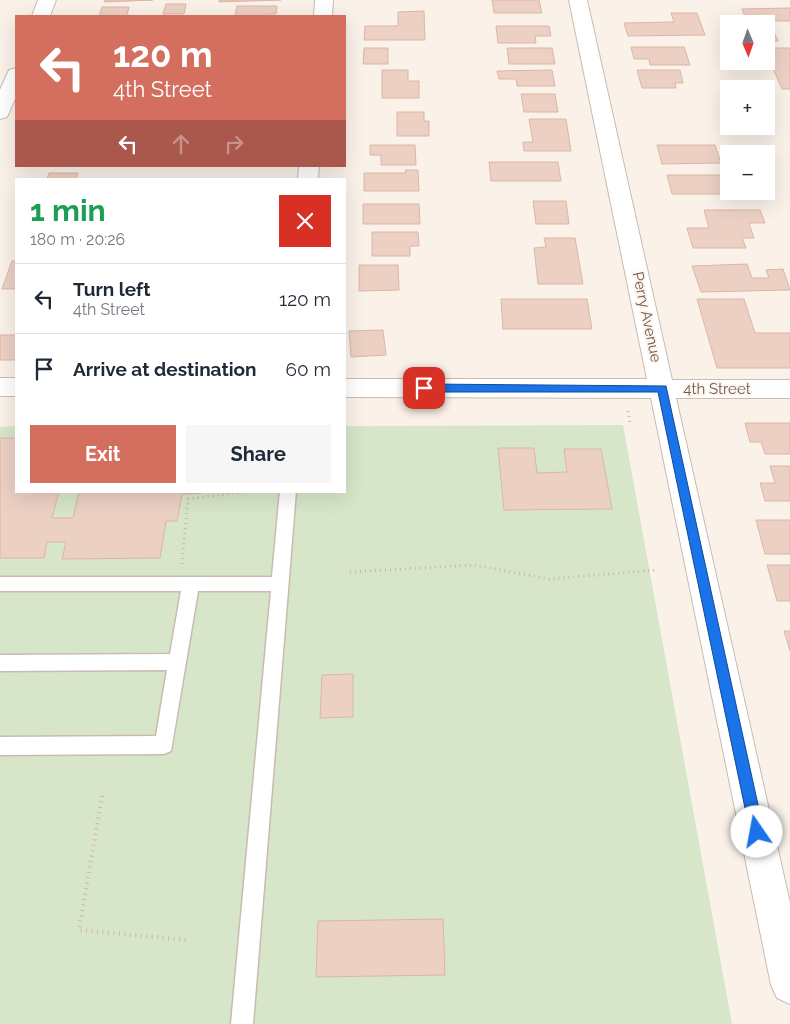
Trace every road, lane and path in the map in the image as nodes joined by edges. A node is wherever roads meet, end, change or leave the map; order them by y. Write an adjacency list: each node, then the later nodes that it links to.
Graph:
1 (47, 0): 4 (street)
2 (324, 0): 5 (street)
3 (578, 0): 11 (street, Perry Avenue)
4 (40, 15)
5 (322, 15)
6 (15, 76): 7 (street)
7 (0, 113)
8 (0, 387): 9 (street)
9 (15, 387)
10 (346, 388): 11 (street, 4th Street)
11 (662, 389): 12 (street, 4th Street); 28 (street, Perry Avenue)
12 (790, 389)
13 (627, 410): 14 (path)
14 (630, 423)
15 (235, 493): 17 (path)
16 (288, 493): 22 (lane)
17 (182, 567)
18 (656, 570): 19 (path)
19 (350, 572)
20 (0, 584): 21 (lane)
21 (191, 584): 22 (lane); 23 (lane)
22 (280, 584): 29 (lane)
23 (178, 662): 24 (lane); 25 (lane)
24 (0, 663)
25 (0, 746)
26 (102, 796): 27 (path)
27 (186, 940)
28 (790, 986)
29 (242, 1024)

